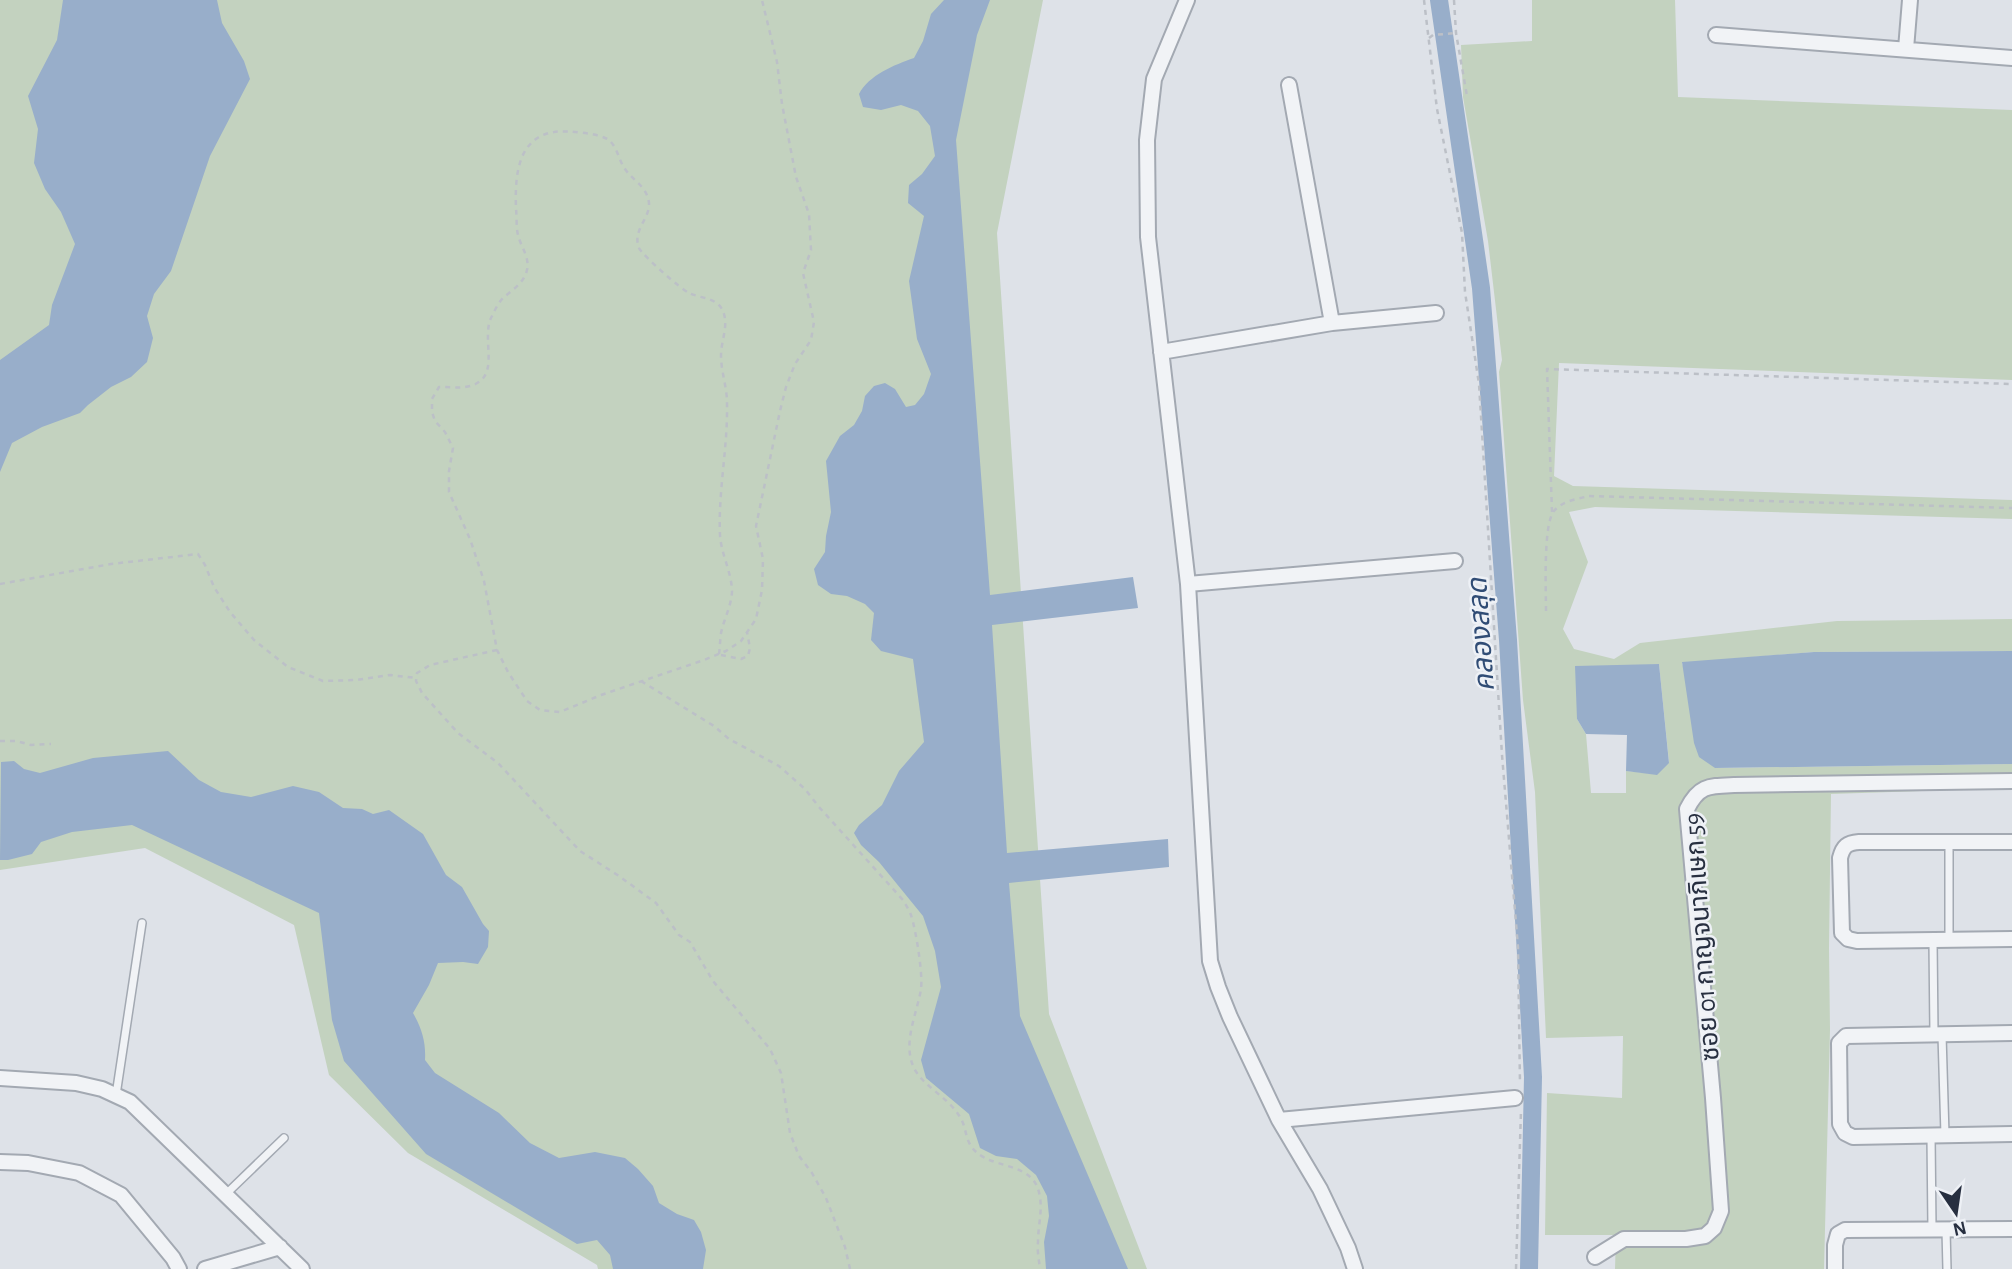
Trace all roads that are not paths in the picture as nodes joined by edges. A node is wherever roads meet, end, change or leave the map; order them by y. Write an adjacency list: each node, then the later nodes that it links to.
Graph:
1 (1187, 0): 9 (street)
2 (1910, 0): 4 (street)
3 (1716, 35): 4 (street)
4 (1906, 49): 5 (street)
5 (2012, 58)
6 (1289, 85): 8 (street)
7 (1436, 313): 8 (street)
8 (1332, 323): 9 (street)
9 (1161, 352): 11 (street)
10 (1455, 561): 11 (street)
11 (1188, 584): 24 (street)
12 (2012, 781): 33 (street, ซอย 01 กาญจนาภิเษก 59)
13 (1949, 842): 14 (street); 16 (lane); 18 (street)
14 (2012, 842)
15 (142, 923): 22 (lane)
16 (1949, 939): 17 (street); 18 (street)
17 (2012, 939)
18 (1933, 940): 20 (lane)
19 (2012, 1033): 20 (street)
20 (1938, 1034): 26 (lane); 26 (street)
21 (0, 1078): 22 (street)
22 (116, 1096): 29 (street)
23 (1519, 1096): 24 (street)
24 (1279, 1120): 37 (street)
25 (2012, 1134): 26 (street)
26 (1938, 1135): 31 (lane)
27 (284, 1138): 29 (lane)
28 (0, 1162): 34 (street)
29 (226, 1195): 32 (street)
30 (2012, 1229): 31 (street)
31 (1939, 1230): 38 (street); 39 (lane)
32 (281, 1247): 35 (street); 36 (street)
33 (1595, 1257)
34 (179, 1269)
35 (205, 1269)
36 (302, 1269)
37 (1355, 1269)
38 (1835, 1269)
39 (1947, 1269)

